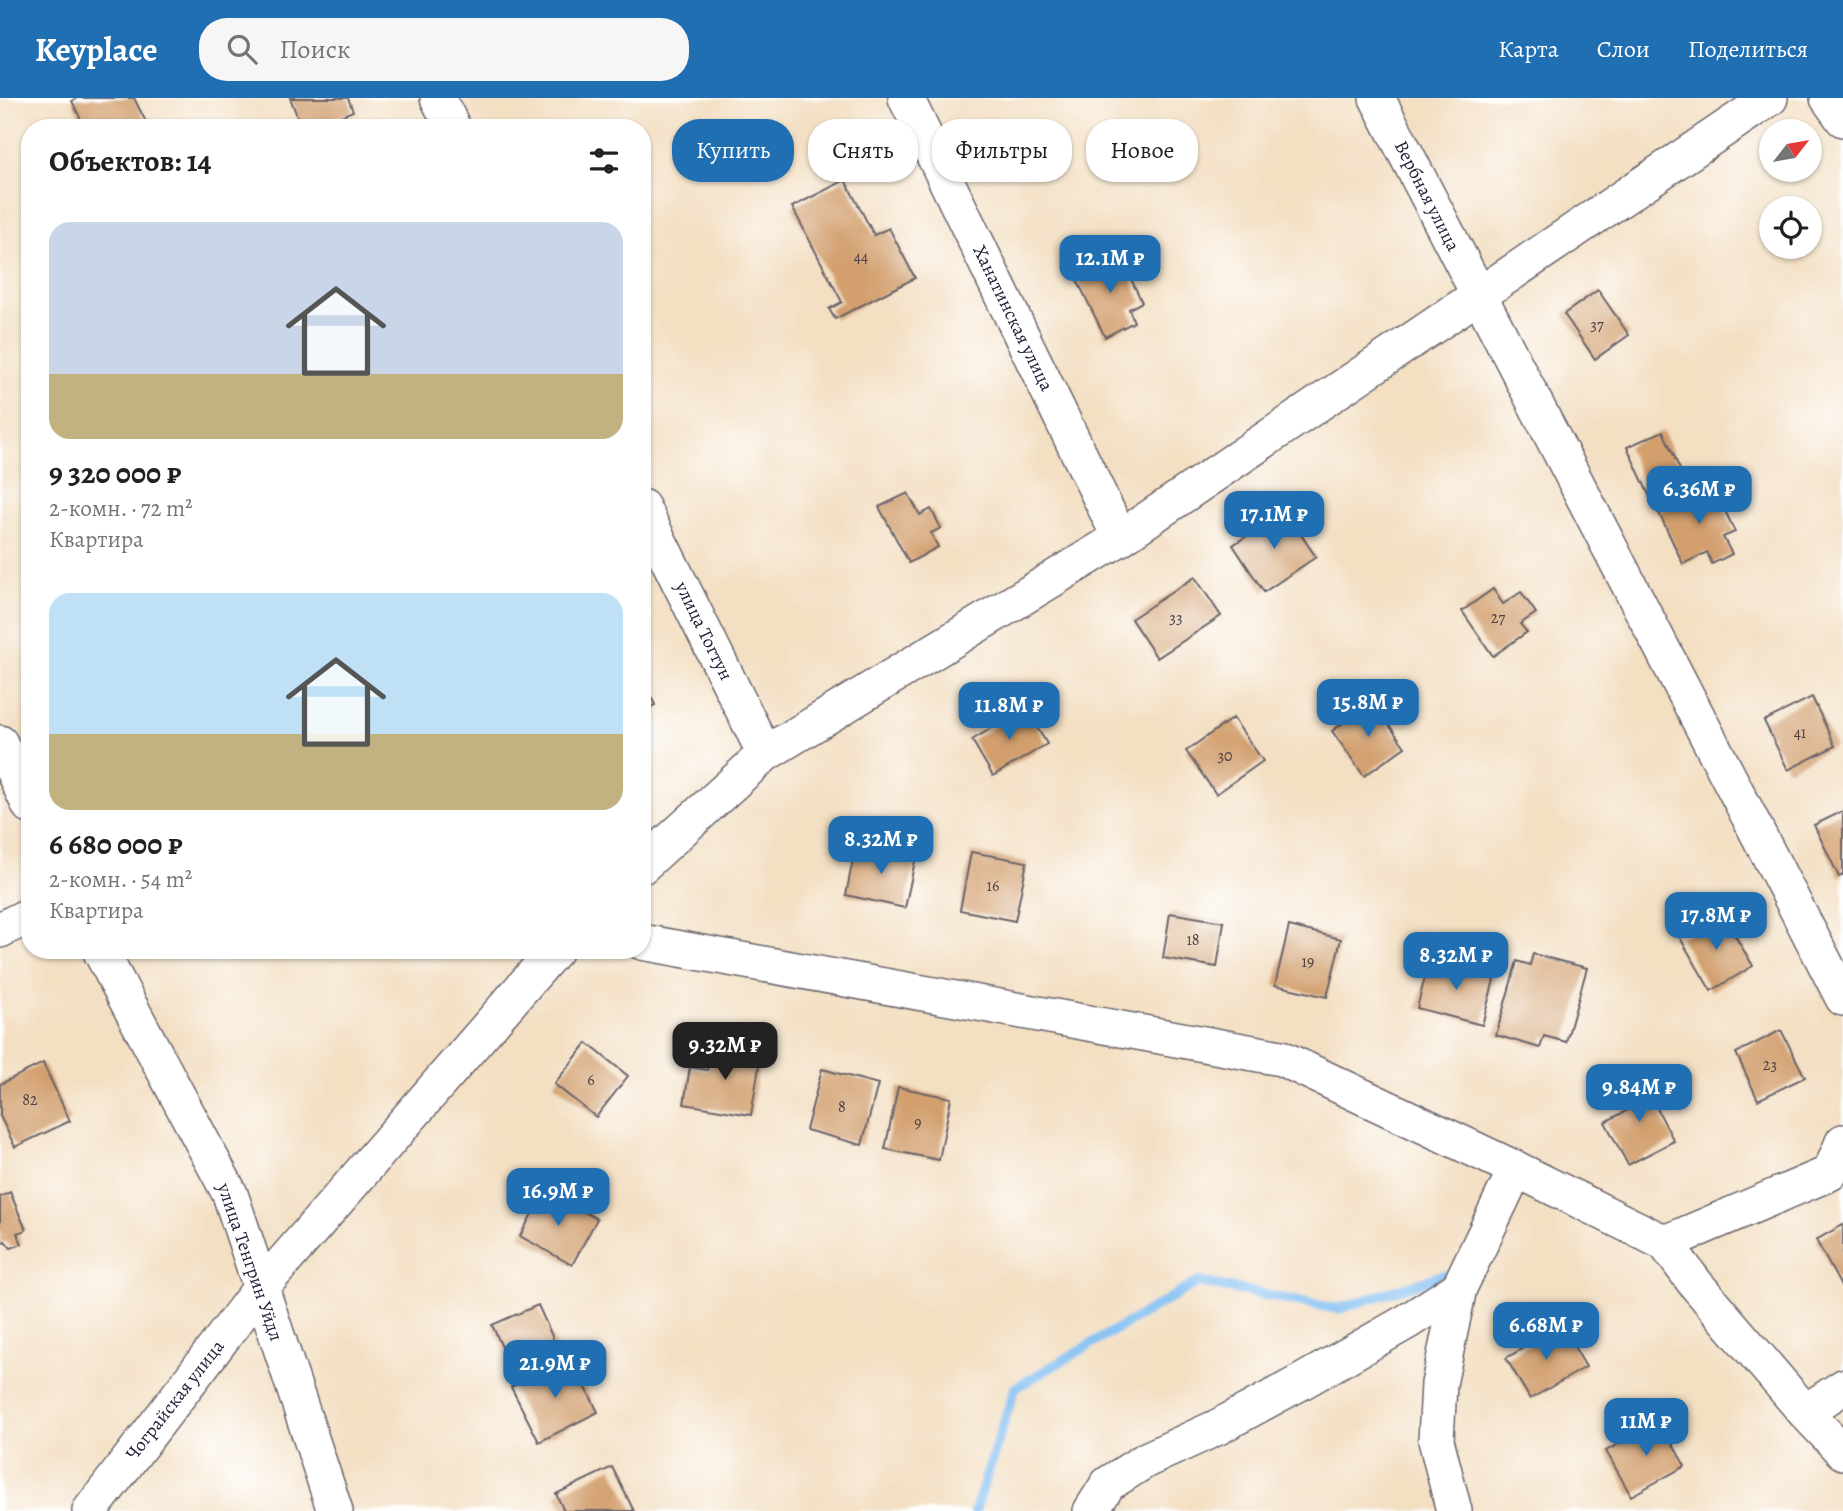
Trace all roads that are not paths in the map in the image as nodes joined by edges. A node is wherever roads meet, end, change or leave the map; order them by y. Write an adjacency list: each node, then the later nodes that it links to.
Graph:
1 (438, 98): 6 (street)
2 (906, 98): 10 (street, Ханатинская улица)
3 (1377, 98): 8 (street, Вербная улица)
4 (1770, 98): 8 (street)
5 (1828, 98): 7 (street)
6 (448, 119)
7 (1843, 119)
8 (1478, 295): 10 (street); 20 (street, Вербная улица)
9 (651, 526): 12 (street, улица Тогтун)
10 (1120, 538): 12 (street)
11 (0, 743): 13 (street)
12 (765, 754): 14 (street)
13 (21, 787)
14 (651, 858)
15 (21, 920): 16 (street)
16 (0, 930)
17 (651, 944): 22 (street)
18 (105, 959): 25 (street, улица Тенгрин Уйдл)
19 (547, 959): 25 (street, Чограйская улица)
20 (1843, 998)
21 (1843, 1142): 23 (street)
22 (1516, 1169): 23 (street); 24 (street)
23 (1665, 1243): 27 (street)
24 (1459, 1288): 31 (street); 32 (street)
25 (260, 1289): 29 (street, Чограйская улица); 30 (street, улица Тенгрин Уйдл)
26 (1843, 1387): 27 (street)
27 (1805, 1412): 28 (street)
28 (1843, 1452)
29 (90, 1511)
30 (335, 1511)
31 (1091, 1511)
32 (1454, 1511)

